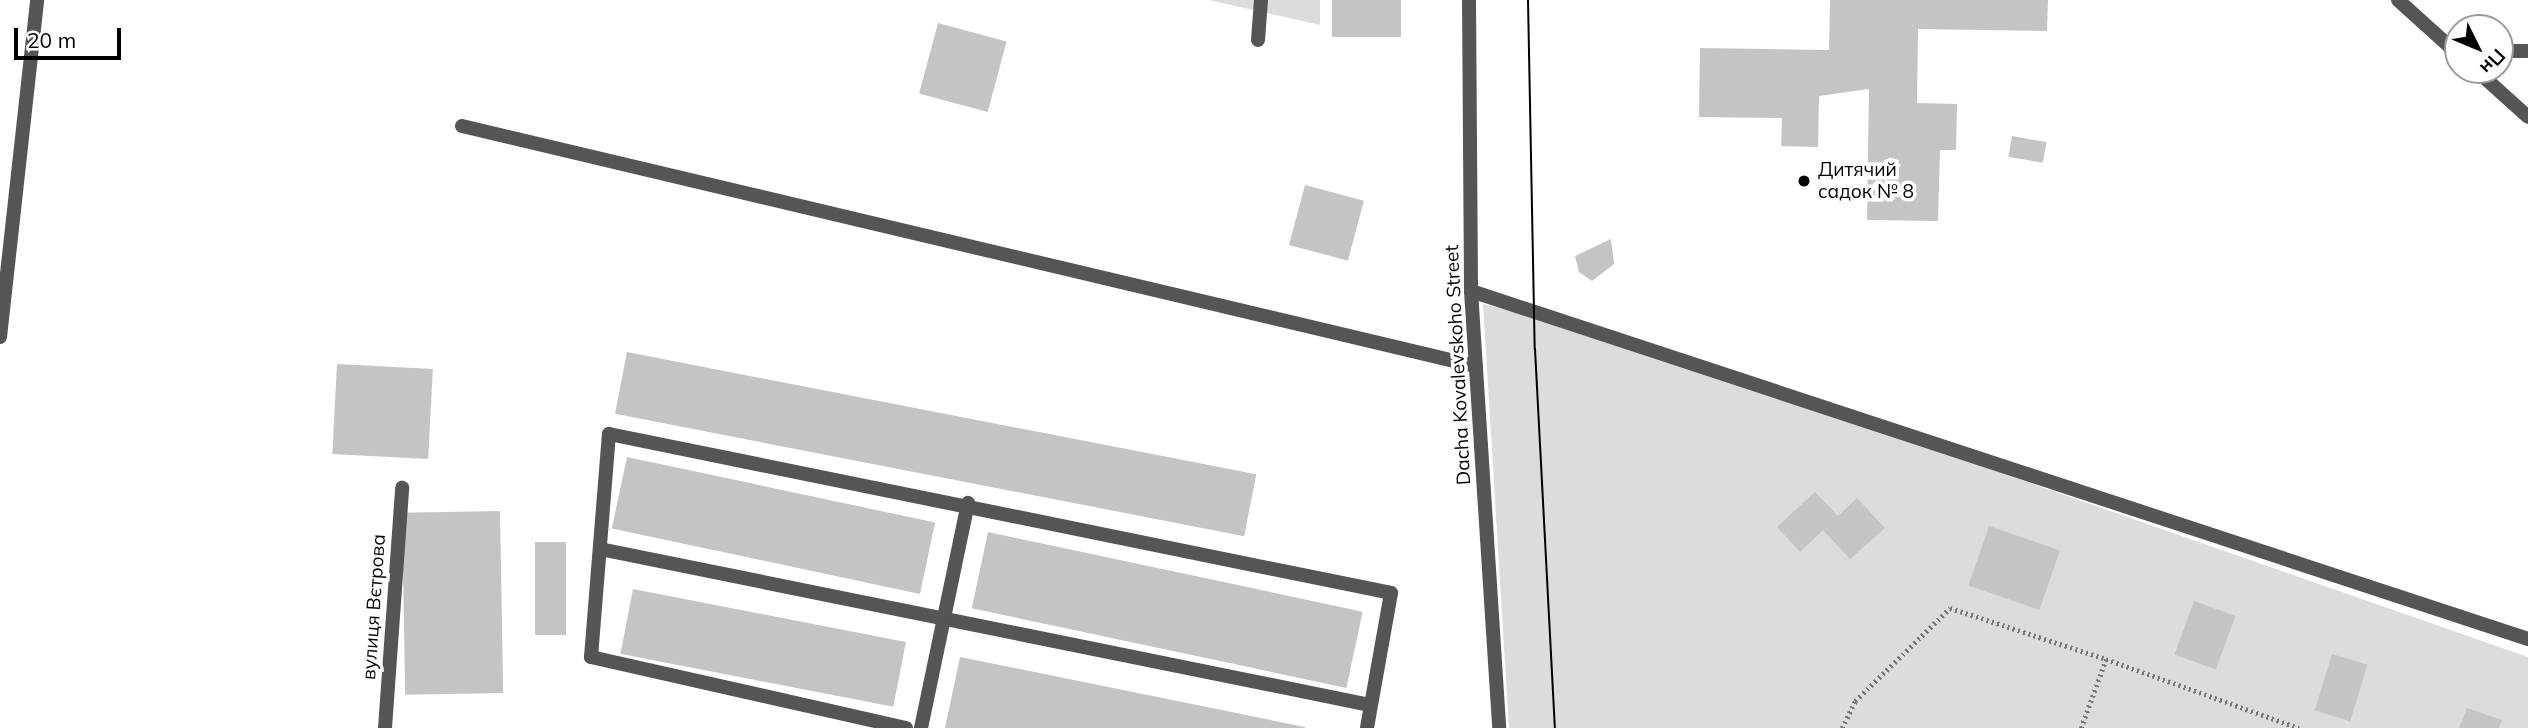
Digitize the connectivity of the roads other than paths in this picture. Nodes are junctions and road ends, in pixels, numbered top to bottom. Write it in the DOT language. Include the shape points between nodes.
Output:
graph roads {
  1 [pos="37,0"];
  2 [pos="1261,0"];
  3 [pos="1469,0"];
  4 [pos="2398,0"];
  5 [pos="1258,40"];
  6 [pos="2444,41"];
  7 [pos="2491,84"];
  8 [pos="2528,117"];
  9 [pos="462,127"];
  10 [pos="1472,291"];
  11 [pos="0,337"];
  12 [pos="1476,366"];
  13 [pos="402,488"];
  14 [pos="968,503"];
  15 [pos="600,549"];
  16 [pos="942,615"];
  17 [pos="2528,639"];
  18 [pos="1370,705"];
  19 [pos="385,728"];
  20 [pos="906,728"];
  21 [pos="921,728"];
  22 [pos="1367,728"];
  23 [pos="1499,728"];
  1 -- 11 [label="street"];
  2 -- 5 [label="street"];
  3 -- 10 [label="street, Dacha Kovalevskoho Street"];
  4 -- 6 [label="street"];
  7 -- 8 [label="street"];
  9 -- 12 [label="street"];
  10 -- 12 [label="street, Dacha Kovalevskoho Street"];
  10 -- 17 [label="street"];
  12 -- 23 [label="street, Dacha Kovalevskoho Street"];
  13 -- 19 [label="street, вулиця Вєтрова"];
  14 -- 15 [label="street" via="609,434"];
  14 -- 16 [label="street"];
  14 -- 18 [label="street" via="1391,593"];
  15 -- 16 [label="street"];
  15 -- 20 [label="street" via="591,657"];
  16 -- 18 [label="street"];
  16 -- 21 [label="street"];
  18 -- 22 [label="street"];
}
